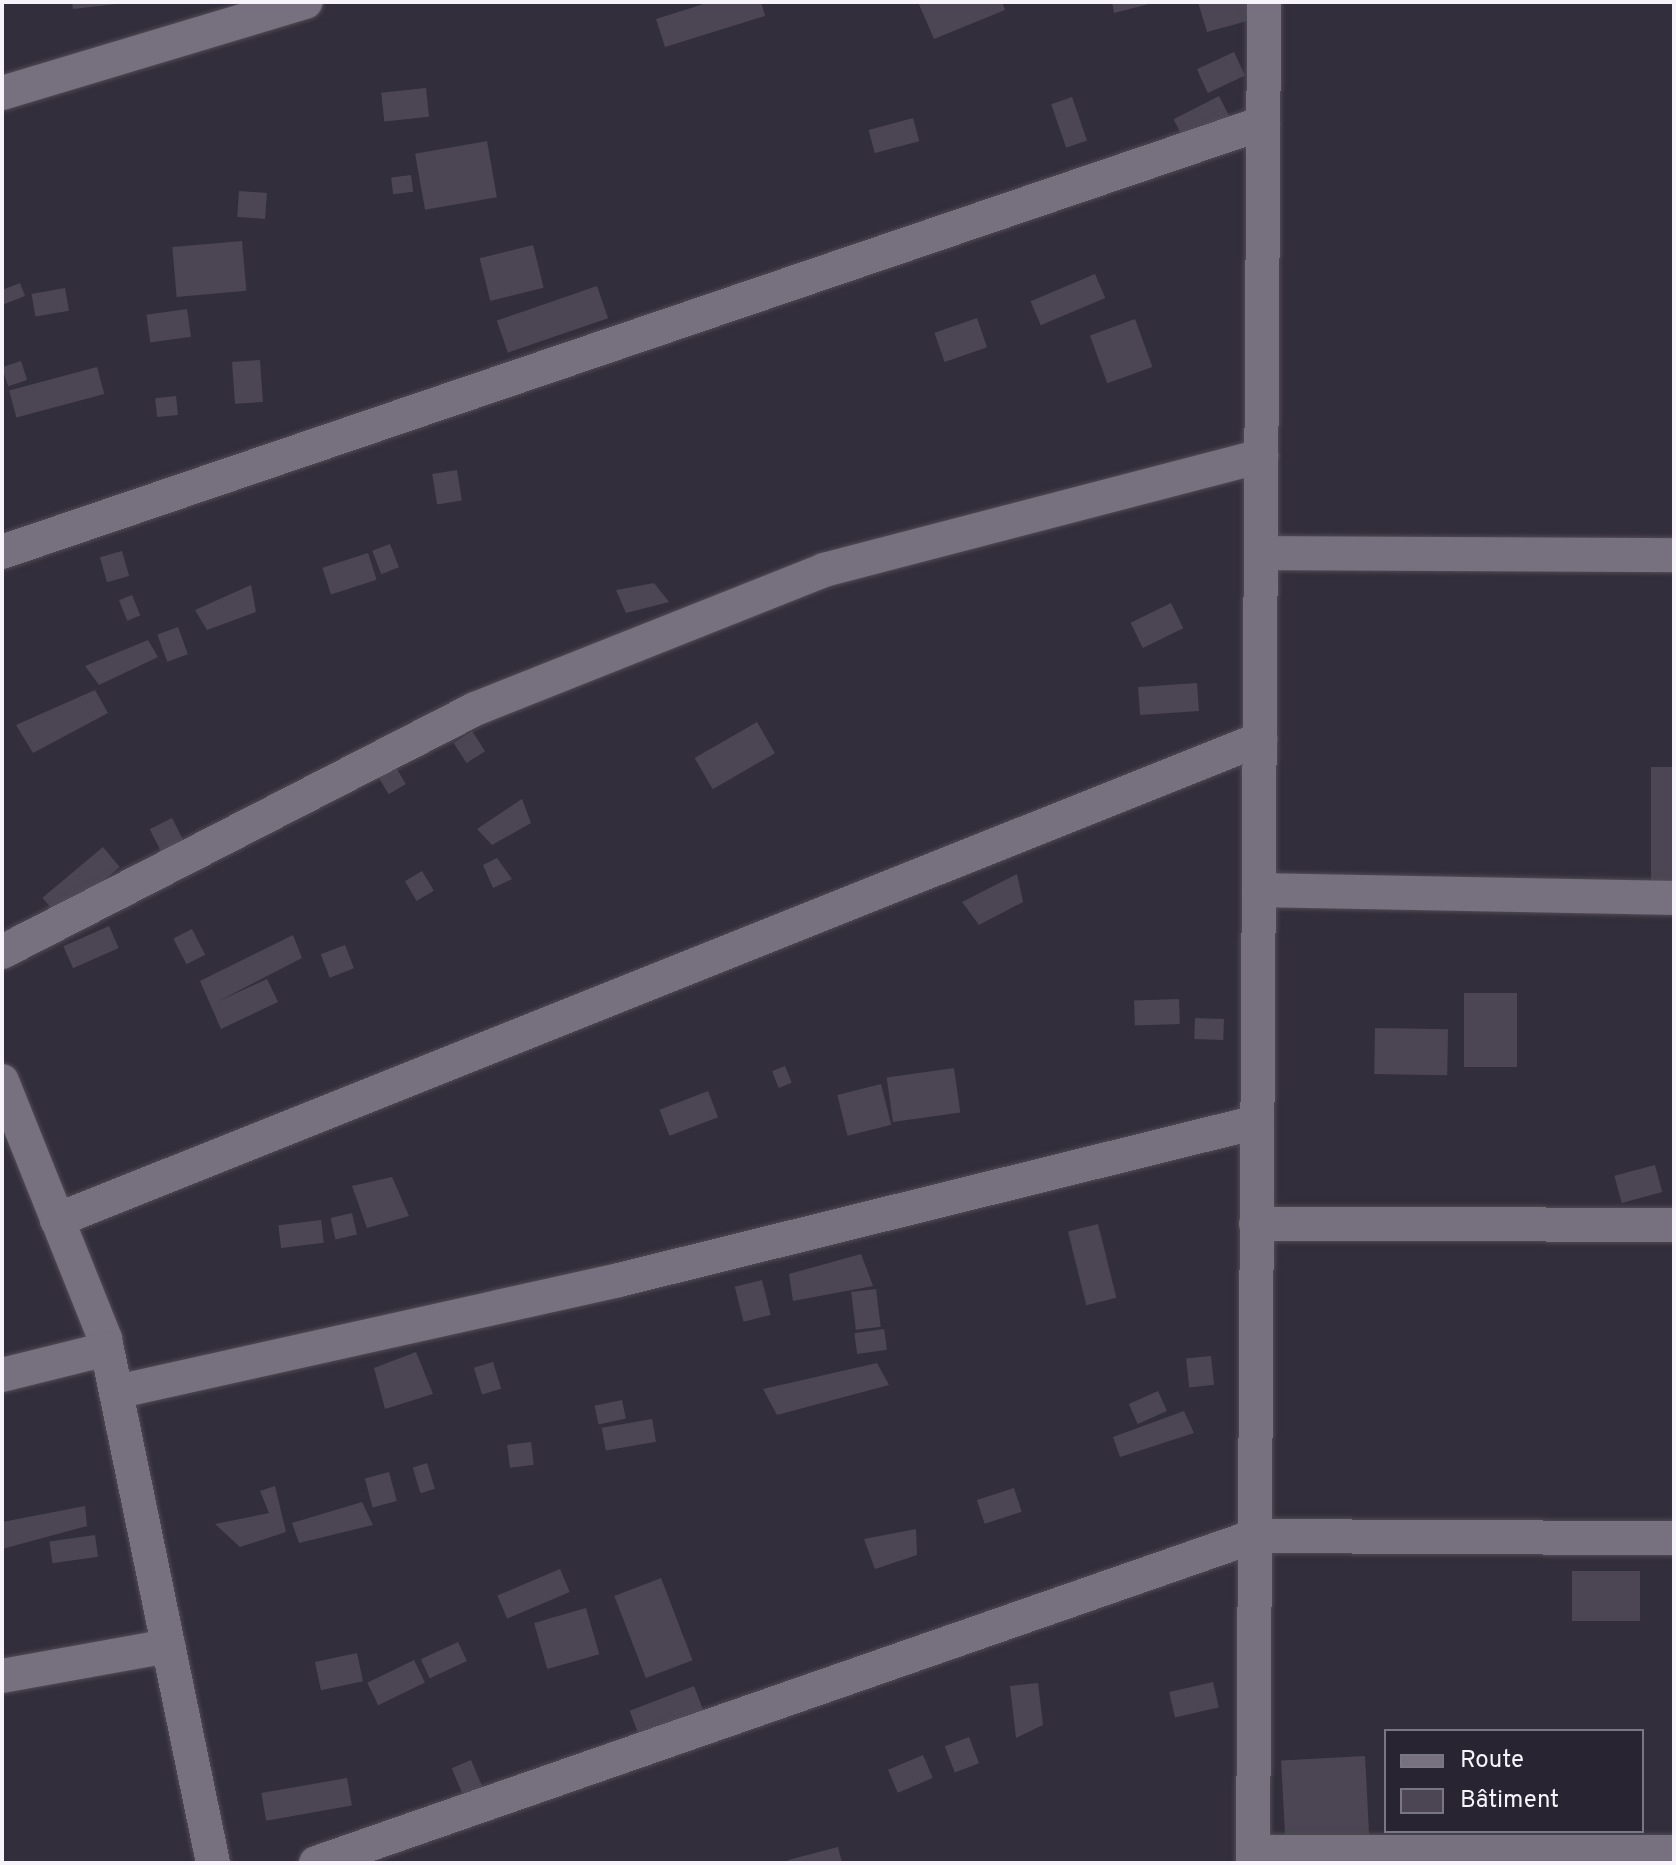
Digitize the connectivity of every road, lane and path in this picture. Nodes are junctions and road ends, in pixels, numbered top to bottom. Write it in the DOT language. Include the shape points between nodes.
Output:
graph roads {
  1 [pos="306,2"];
  2 [pos="1264,2"];
  3 [pos="2,93"];
  4 [pos="1263,123"];
  5 [pos="1261,456"];
  6 [pos="2,552"];
  7 [pos="1261,553"];
  8 [pos="1674,555"];
  9 [pos="1260,739"];
  10 [pos="1259,890"];
  11 [pos="1674,898"];
  12 [pos="2,952"];
  13 [pos="2,1081"];
  14 [pos="1257,1122"];
  15 [pos="57,1220"];
  16 [pos="1256,1224"];
  17 [pos="1674,1225"];
  18 [pos="107,1349"];
  19 [pos="2,1375"];
  20 [pos="116,1392"];
  21 [pos="1255,1536"];
  22 [pos="1674,1538"];
  23 [pos="168,1646"];
  24 [pos="2,1676"];
  25 [pos="1674,1852"];
  26 [pos="1253,1857"];
  27 [pos="213,1863"];
  28 [pos="316,1863"];
  1 -- 3 [label="street"];
  2 -- 4 [label="street"];
  4 -- 5 [label="street"];
  4 -- 6 [label="street"];
  5 -- 7 [label="street"];
  5 -- 12 [label="street" via="824,570 475,709"];
  7 -- 8 [label="street"];
  7 -- 9 [label="street"];
  9 -- 10 [label="street"];
  9 -- 15 [label="street"];
  10 -- 11 [label="street"];
  10 -- 14 [label="street"];
  13 -- 15 [label="street"];
  14 -- 16 [label="street"];
  14 -- 20 [label="street" via="634,1276"];
  15 -- 18 [label="street"];
  16 -- 17 [label="street"];
  16 -- 21 [label="street"];
  18 -- 19 [label="street"];
  18 -- 20 [label="street"];
  20 -- 23 [label="street"];
  21 -- 22 [label="street"];
  21 -- 26 [label="street"];
  21 -- 28 [label="street"];
  23 -- 24 [label="street"];
  23 -- 27 [label="street"];
  25 -- 26 [label="street"];
}
